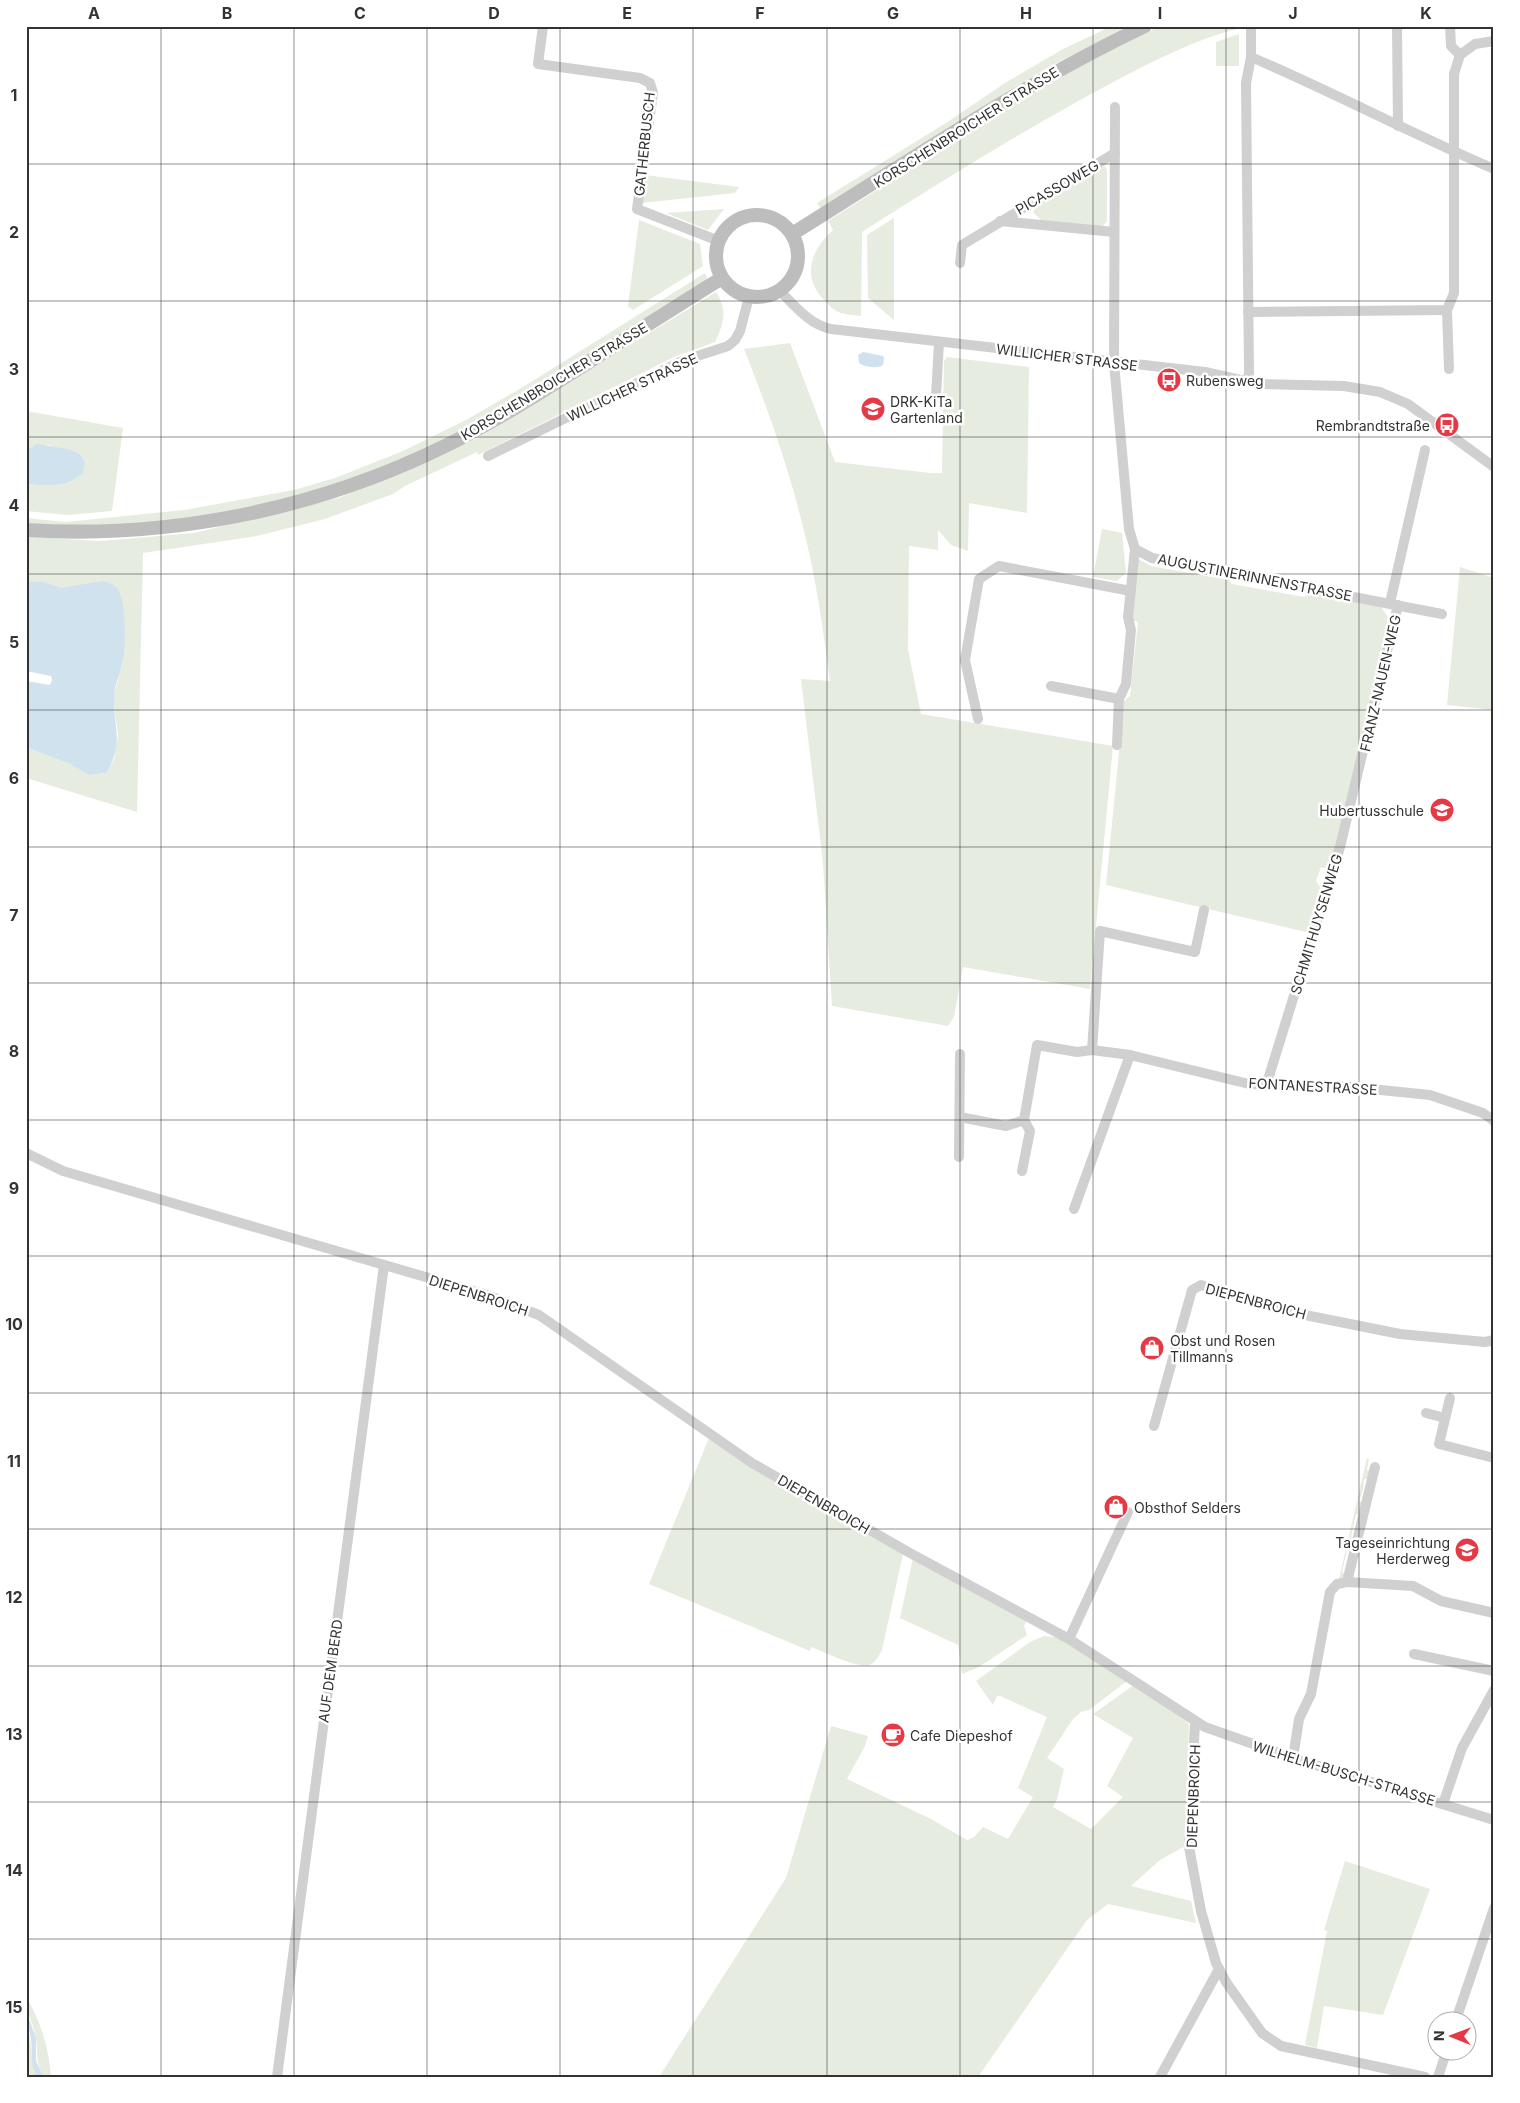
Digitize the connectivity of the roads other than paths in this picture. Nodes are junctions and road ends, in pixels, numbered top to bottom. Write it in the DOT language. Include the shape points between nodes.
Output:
graph roads {
  1 [pos="543,26"];
  2 [pos="1145,26"];
  3 [pos="1397,26"];
  4 [pos="1450,26"];
  5 [pos="1251,30"];
  6 [pos="1494,41"];
  7 [pos="1460,55"];
  8 [pos="1251,57"];
  9 [pos="1115,107"];
  10 [pos="1398,126"];
  11 [pos="1454,152"];
  12 [pos="1115,154"];
  13 [pos="1494,169"];
  14 [pos="1000,221"];
  15 [pos="1114,232"];
  16 [pos="792,234"];
  17 [pos="719,241"];
  18 [pos="960,263"];
  19 [pos="722,278"];
  20 [pos="780,291"];
  21 [pos="749,297"];
  22 [pos="1447,310"];
  23 [pos="1248,312"];
  24 [pos="939,342"];
  25 [pos="1114,363"];
  26 [pos="1449,369"];
  27 [pos="1247,382"];
  28 [pos="936,396"];
  29 [pos="1425,450"];
  30 [pos="488,456"];
  31 [pos="1494,467"];
  32 [pos="26,530"];
  33 [pos="1135,549"];
  34 [pos="1131,591"];
  35 [pos="1394,604"];
  36 [pos="1442,614"];
  37 [pos="1051,686"];
  38 [pos="1120,699"];
  39 [pos="978,719"];
  40 [pos="1117,745"];
  41 [pos="1362,761"];
  42 [pos="1204,910"];
  43 [pos="1092,1050"];
  44 [pos="960,1054"];
  45 [pos="1130,1055"];
  46 [pos="1266,1086"];
  47 [pos="960,1117"];
  48 [pos="1024,1120"];
  49 [pos="1494,1121"];
  50 [pos="26,1153"];
  51 [pos="959,1157"];
  52 [pos="1022,1171"];
  53 [pos="1074,1209"];
  54 [pos="384,1265"];
  55 [pos="1494,1340"];
  56 [pos="1450,1398"];
  57 [pos="1426,1413"];
  58 [pos="1445,1418"];
  59 [pos="1154,1426"];
  60 [pos="1494,1458"];
  61 [pos="1375,1467"];
  62 [pos="1128,1512"];
  63 [pos="1347,1582"];
  64 [pos="1494,1613"];
  65 [pos="1069,1638"];
  66 [pos="1414,1654"];
  67 [pos="1494,1671"];
  68 [pos="1494,1690"];
  69 [pos="1196,1722"];
  70 [pos="1293,1758"];
  71 [pos="1443,1804"];
  72 [pos="1494,1820"];
  73 [pos="1494,1908"];
  74 [pos="1219,1969"];
  75 [pos="1459,2010"];
  76 [pos="1443,2060"];
  77 [pos="277,2077"];
  78 [pos="1160,2077"];
  79 [pos="1425,2077"];
  80 [pos="1438,2077"];
  1 -- 17 [label="street, GATHERBUSCH" via="538,64 650,82 653,93 637,209"];
  2 -- 16 [label="main road, KORSCHENBROICHER STRASSE" via="1042,79"];
  3 -- 10 [label="street"];
  4 -- 7 [label="street" via="1450,46"];
  5 -- 8 [label="street"];
  6 -- 7 [label="street" via="1475,44"];
  7 -- 11 [label="street" via="1454,74"];
  8 -- 10 [label="street"];
  8 -- 23 [label="street" via="1246,84"];
  9 -- 12 [label="street, PICASSOWEG"];
  10 -- 11 [label="street"];
  11 -- 13 [label="street"];
  11 -- 22 [label="street" via="1454,293"];
  12 -- 14 [label="street, PICASSOWEG"];
  12 -- 15 [label="street, PICASSOWEG"];
  14 -- 15 [label="street, PICASSOWEG"];
  14 -- 18 [label="street, PICASSOWEG" via="962,245"];
  15 -- 25 [label="street, PICASSOWEG"];
  16 -- 17 [label="main road" via="781,222 758,215 735,222"];
  16 -- 20 [label="main road" via="798,249 798,265 791,280"];
  17 -- 19 [label="main road" via="717,264"];
  19 -- 21 [label="main road" via="737,292"];
  19 -- 32 [label="main road, KORSCHENBROICHER STRASSE" via="496,419 423,456 359,482 286,505 201,522 113,531"];
  20 -- 21 [label="main road" via="765,297"];
  20 -- 24 [label="street, WILLICHER STRASSE" via="821,327"];
  21 -- 30 [label="street, WILLICHER STRASSE" via="740,331 728,346 682,361"];
  22 -- 23 [label="street"];
  22 -- 26 [label="street"];
  23 -- 27 [label="street"];
  24 -- 25 [label="street, WILLICHER STRASSE"];
  24 -- 28 [label="street"];
  25 -- 27 [label="street, WILLICHER STRASSE" via="1205,372"];
  25 -- 33 [label="street" via="1128,529"];
  27 -- 31 [label="street, WILLICHER STRASSE" via="1344,386 1380,392 1408,404"];
  29 -- 35 [label="street, FRANZ-NAUEN-WEG"];
  33 -- 34 [label="street"];
  33 -- 35 [label="street, AUGUSTINERINNENSTRASSE" via="1152,558"];
  34 -- 38 [label="street" via="1126,684"];
  34 -- 39 [label="street" via="999,566 979,579 966,660"];
  35 -- 36 [label="street, AUGUSTINERINNENSTRASSE"];
  35 -- 41 [label="street, FRANZ-NAUEN-WEG"];
  37 -- 38 [label="street"];
  38 -- 40 [label="street"];
  41 -- 46 [label="street, SCHMITHUYSENWEG" via="1330,881"];
  42 -- 43 [label="street" via="1195,952 1100,931"];
  43 -- 45 [label="street, FONTANESTRASSE"];
  43 -- 48 [label="street, FONTANESTRASSE" via="1077,1052 1037,1045"];
  44 -- 47 [label="street"];
  45 -- 46 [label="street, FONTANESTRASSE"];
  45 -- 53 [label="street"];
  46 -- 49 [label="street, FONTANESTRASSE" via="1351,1087 1430,1095 1483,1113"];
  47 -- 48 [label="street" via="1006,1126"];
  47 -- 51 [label="street"];
  48 -- 52 [label="street, FONTANESTRASSE" via="1030,1131"];
  50 -- 54 [label="street, DIEPENBROICH" via="63,1171"];
  54 -- 65 [label="street, DIEPENBROICH" via="487,1295 539,1315 752,1463"];
  54 -- 77 [label="street, AUF DEM BERD"];
  55 -- 59 [label="street, DIEPENBROICH" via="1486,1342 1401,1334 1300,1314 1201,1285 1192,1290"];
  56 -- 58 [label="street"];
  57 -- 58 [label="street"];
  58 -- 60 [label="street" via="1439,1444"];
  61 -- 63 [label="street"];
  62 -- 65 [label="street"];
  63 -- 64 [label="street" via="1413,1586 1440,1601"];
  63 -- 70 [label="street" via="1337,1584 1330,1592 1311,1694 1300,1719"];
  65 -- 69 [label="street"];
  66 -- 67 [label="street"];
  68 -- 71 [label="street" via="1462,1748"];
  69 -- 70 [label="street, WILHELM-BUSCH-STRASSE"];
  69 -- 74 [label="street, DIEPENBROICH" via="1189,1847 1201,1911"];
  70 -- 71 [label="street, WILHELM-BUSCH-STRASSE"];
  71 -- 72 [label="street, WILHELM-BUSCH-STRASSE"];
  73 -- 75 [label="street"];
  74 -- 78 [label="street"];
  74 -- 79 [label="street, DIEPENBROICH" via="1262,2033 1281,2046"];
  76 -- 80 [label="street"];
}
